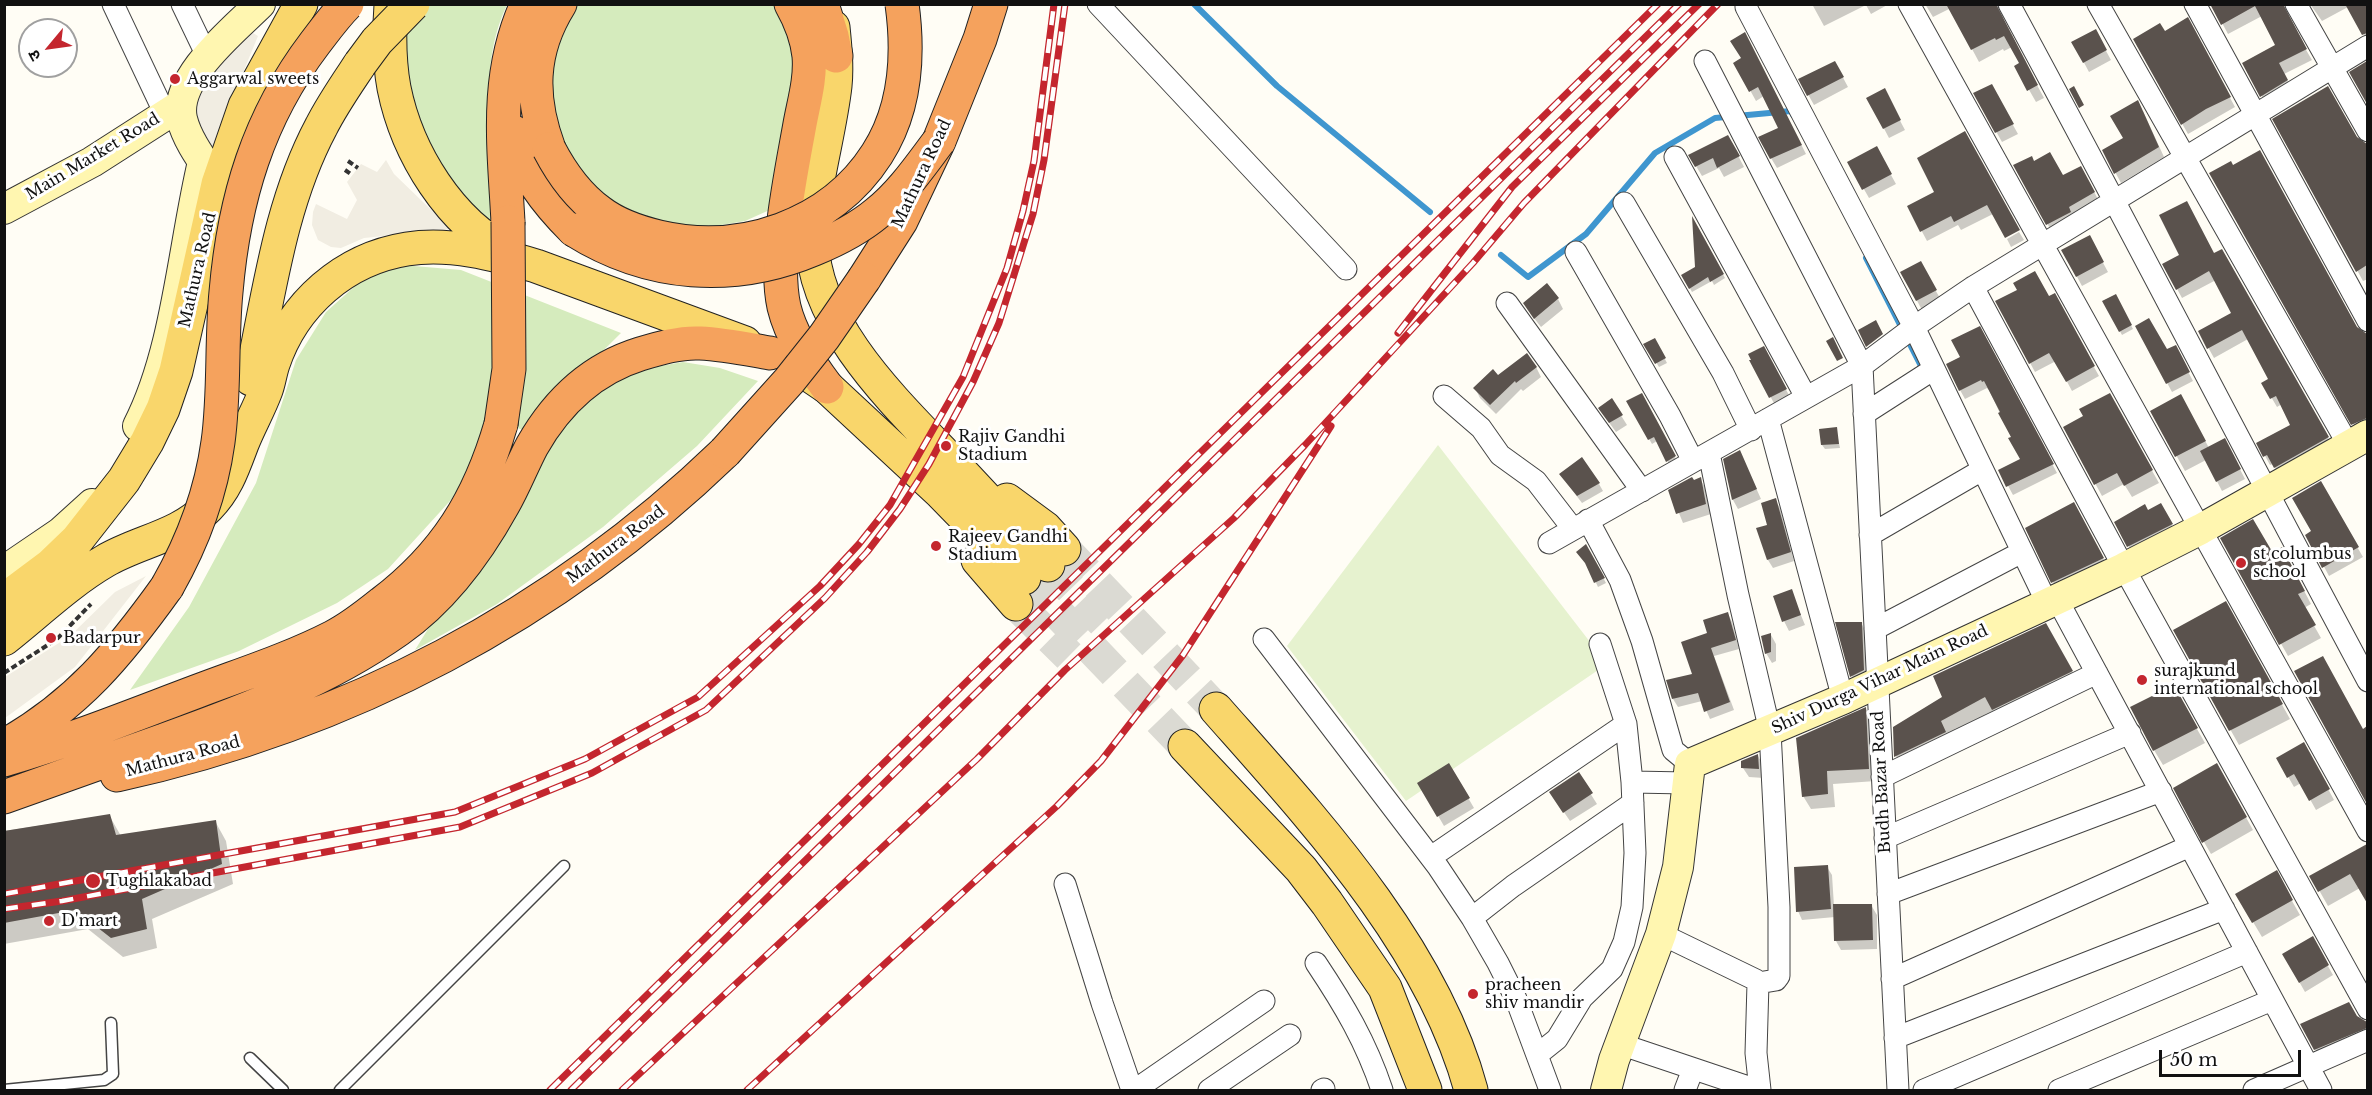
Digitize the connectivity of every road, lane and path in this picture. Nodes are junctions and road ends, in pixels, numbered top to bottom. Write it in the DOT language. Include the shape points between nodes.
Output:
graph roads {
  1 [pos="113,4"];
  2 [pos="182,4"];
  3 [pos="260,4"];
  4 [pos="301,4"];
  5 [pos="347,4"];
  6 [pos="391,4"];
  7 [pos="413,4"];
  8 [pos="527,4"];
  9 [pos="560,4"];
  10 [pos="791,4"];
  11 [pos="822,4"];
  12 [pos="832,4"];
  13 [pos="902,4"];
  14 [pos="991,4"];
  15 [pos="1098,4"];
  16 [pos="1909,4"];
  17 [pos="2009,4"];
  18 [pos="2098,4"];
  19 [pos="2195,4"];
  20 [pos="2296,4"];
  21 [pos="1746,7"];
  22 [pos="2367,46"];
  23 [pos="207,56"];
  24 [pos="836,56"];
  25 [pos="1705,61"];
  26 [pos="2332,67"];
  27 [pos="506,74"];
  28 [pos="173,110"];
  29 [pos="2256,114"];
  30 [pos="2367,131"];
  31 [pos="939,141"];
  32 [pos="1675,157"];
  33 [pos="2183,158"];
  34 [pos="348,161"];
  35 [pos="358,168"];
  36 [pos="345,170"];
  37 [pos="211,173"];
  38 [pos="352,175"];
  39 [pos="2115,199"];
  40 [pos="1624,203"];
  41 [pos="4,209"];
  42 [pos="2043,244"];
  43 [pos="1576,252"];
  44 [pos="536,266"];
  45 [pos="1346,269"];
  46 [pos="1973,287"];
  47 [pos="1507,303"];
  48 [pos="2367,321"];
  49 [pos="1908,331"];
  50 [pos="770,353"];
  51 [pos="1862,366"];
  52 [pos="1928,372"];
  53 [pos="827,387"];
  54 [pos="1444,396"];
  55 [pos="1806,397"];
  56 [pos="903,409"];
  57 [pos="1864,414"];
  58 [pos="1760,425"];
  59 [pos="2358,441"];
  60 [pos="887,444"];
  61 [pos="242,446"];
  62 [pos="1701,457"];
  63 [pos="939,471"];
  64 [pos="1977,473"];
  65 [pos="1641,490"];
  66 [pos="2266,493"];
  67 [pos="1581,525"];
  68 [pos="2200,529"];
  69 [pos="1870,535"];
  70 [pos="1549,543"];
  71 [pos="2018,554"];
  72 [pos="2124,567"];
  73 [pos="4,571"];
  74 [pos="4,600"];
  75 [pos="2052,601"];
  76 [pos="1875,629"];
  77 [pos="4,639"];
  78 [pos="1264,639"];
  79 [pos="1600,644"];
  80 [pos="2097,673"];
  81 [pos="2367,681"];
  82 [pos="1877,682"];
  83 [pos="1843,699"];
  84 [pos="1626,724"];
  85 [pos="1770,731"];
  86 [pos="2130,733"];
  87 [pos="4,746"];
  88 [pos="4,760"];
  89 [pos="1689,773"];
  90 [pos="1882,777"];
  91 [pos="2161,791"];
  92 [pos="1632,793"];
  93 [pos="4,798"];
  94 [pos="2367,831"];
  95 [pos="1885,838"];
  96 [pos="2190,846"];
  97 [pos="1431,857"];
  98 [pos="564,867"];
  99 [pos="1065,884"];
  100 [pos="1888,894"];
  101 [pos="2224,909"];
  102 [pos="1472,918"];
  103 [pos="1661,934"];
  104 [pos="2247,952"];
  105 [pos="1316,963"];
  106 [pos="1892,979"];
  107 [pos="1758,983"];
  108 [pos="2272,1000"];
  109 [pos="1264,1001"];
  110 [pos="2367,1009"];
  111 [pos="111,1023"];
  112 [pos="1290,1035"];
  113 [pos="1895,1038"];
  114 [pos="2367,1040"];
  115 [pos="1620,1044"];
  116 [pos="1538,1055"];
  117 [pos="250,1058"];
  118 [pos="2309,1066"];
  119 [pos="1693,1069"];
  120 [pos="2286,1084"];
  121 [pos="1216,1088"];
  122 [pos="4,1090"];
  123 [pos="283,1090"];
  124 [pos="340,1090"];
  125 [pos="1134,1090"];
  126 [pos="1382,1090"];
  127 [pos="1425,1090"];
  128 [pos="1471,1090"];
  129 [pos="1550,1090"];
  130 [pos="1606,1090"];
  131 [pos="1685,1090"];
  132 [pos="1759,1090"];
  133 [pos="1898,1090"];
  134 [pos="1924,1090"];
  135 [pos="2059,1090"];
  136 [pos="2254,1090"];
  137 [pos="2321,1090"];
  1 -- 28 [label="street"];
  2 -- 23 [label="street"];
  3 -- 23 [label="street"];
  4 -- 37 [label="main road, Mathura Road"];
  5 -- 87 [label="highway, Mathura Road, bridge" via="286,85 256,144 237,214 225,293 218,443 190,544 167,587 106,667 75,698"];
  6 -- 44 [label="main road" via="390,61 394,89 424,165 468,223 502,249"];
  7 -- 61 [label="main road, bridge" via="360,64 320,127 297,183 248,391"];
  8 -- 27 [label="highway" via="512,42"];
  9 -- 13 [label="highway, bridge" via="545,36 535,78 539,122 562,174 601,213 622,225 671,240 721,243 749,240 793,226 834,201 863,173 889,130 904,80"];
  10 -- 53 [label="highway" via="805,34 809,79 792,168 781,282 789,322"];
  11 -- 24 [label="highway"];
  12 -- 24 [label="main road"];
  14 -- 31 [label="highway, Mathura Road"];
  15 -- 45 [label="street"];
  16 -- 42 [label="street"];
  17 -- 39 [label="street"];
  18 -- 33 [label="street"];
  19 -- 29 [label="street"];
  20 -- 26 [label="street"];
  21 -- 49 [label="street"];
  22 -- 26 [label="street"];
  23 -- 28 [label="street"];
  24 -- 56 [label="main road" via="835,86 814,209 815,269 830,311 870,371"];
  25 -- 51 [label="street"];
  26 -- 29 [label="street"];
  26 -- 30 [label="street"];
  27 -- 31 [label="highway, bridge" via="515,138 524,165 559,214 574,230 598,244 643,262 676,268 738,270 763,266 831,242 877,214 898,194"];
  27 -- 88 [label="highway, bridge" via="502,114 510,329 506,396 490,459 447,541 402,588 336,635 306,650"];
  28 -- 37 [label="street" via="181,116"];
  28 -- 41 [label="street, Main Market Road" via="92,162"];
  29 -- 33 [label="street"];
  29 -- 48 [label="street"];
  31 -- 93 [label="highway, Mathura Road, bridge" via="901,221 824,337 789,381 689,487 604,556 468,645 321,713 169,764"];
  32 -- 55 [label="street"];
  33 -- 39 [label="street"];
  33 -- 59 [label="street"];
  34 -- 35 [label="path"];
  36 -- 38 [label="path"];
  37 -- 73 [label="street" via="192,207 171,324 144,414 118,465 93,503 60,533"];
  37 -- 74 [label="main road, Mathura Road" via="176,371 163,409 103,511 51,565"];
  39 -- 42 [label="street"];
  39 -- 66 [label="street"];
  40 -- 58 [label="street" via="1723,373"];
  42 -- 46 [label="street"];
  42 -- 68 [label="street"];
  43 -- 62 [label="street" via="1670,416"];
  44 -- 50 [label="main road"];
  44 -- 61 [label="main road" via="476,251 426,248 384,254 342,273 324,286 294,321 282,342"];
  46 -- 49 [label="street"];
  46 -- 72 [label="street"];
  47 -- 65 [label="street"];
  49 -- 51 [label="street"];
  49 -- 52 [label="street"];
  50 -- 53 [label="main road"];
  50 -- 93 [label="highway" via="698,343 657,349 615,363 560,404 532,446 504,504 480,542 435,598 400,628 366,652 238,714"];
  51 -- 55 [label="street"];
  51 -- 57 [label="street, Budh Bazar Road"];
  52 -- 57 [label="street"];
  52 -- 64 [label="street"];
  53 -- 60 [label="main road"];
  54 -- 67 [label="street" via="1481,428 1500,455 1536,481"];
  55 -- 58 [label="street"];
  56 -- 60 [label="main road"];
  56 -- 63 [label="main road"];
  57 -- 69 [label="street, Budh Bazar Road"];
  58 -- 62 [label="street"];
  58 -- 83 [label="street"];
  59 -- 66 [label="street, Shiv Durga Vihar Main Road"];
  60 -- 63 [label="main road"];
  61 -- 77 [label="main road" via="220,494 195,520 104,561"];
  62 -- 65 [label="street"];
  62 -- 85 [label="street"];
  63 -- 63 [label="main road" via="931,506 1038,574"];
  64 -- 69 [label="street"];
  64 -- 71 [label="street"];
  65 -- 67 [label="street"];
  66 -- 68 [label="street, Shiv Durga Vihar Main Road"];
  66 -- 81 [label="street"];
  67 -- 70 [label="street"];
  67 -- 89 [label="street" via="1620,580 1642,640 1673,750"];
  68 -- 72 [label="street, Shiv Durga Vihar Main Road"];
  68 -- 94 [label="street"];
  69 -- 76 [label="street, Budh Bazar Road"];
  71 -- 75 [label="street"];
  71 -- 76 [label="street"];
  72 -- 75 [label="street, Shiv Durga Vihar Main Road"];
  72 -- 110 [label="street"];
  75 -- 80 [label="street"];
  75 -- 82 [label="street, Shiv Durga Vihar Main Road"];
  76 -- 82 [label="street, Budh Bazar Road"];
  78 -- 97 [label="street"];
  79 -- 84 [label="street"];
  80 -- 86 [label="street"];
  80 -- 90 [label="street"];
  82 -- 83 [label="street, Shiv Durga Vihar Main Road"];
  82 -- 90 [label="street, Budh Bazar Road"];
  83 -- 85 [label="street, Shiv Durga Vihar Main Road"];
  84 -- 92 [label="street"];
  84 -- 97 [label="street"];
  85 -- 89 [label="street, Shiv Durga Vihar Main Road"];
  85 -- 107 [label="street" via="1780,918 1779,976"];
  86 -- 91 [label="street"];
  86 -- 95 [label="street"];
  89 -- 92 [label="street"];
  89 -- 103 [label="street" via="1678,867"];
  90 -- 95 [label="street, Budh Bazar Road"];
  91 -- 96 [label="street"];
  91 -- 100 [label="street"];
  92 -- 102 [label="street"];
  92 -- 116 [label="street" via="1635,853 1632,907 1624,942 1608,975 1582,998 1562,1033"];
  95 -- 100 [label="street, Budh Bazar Road"];
  96 -- 101 [label="street"];
  96 -- 106 [label="street"];
  97 -- 102 [label="street"];
  98 -- 124 [label="lane"];
  99 -- 125 [label="street"];
  100 -- 106 [label="street, Budh Bazar Road"];
  101 -- 104 [label="street"];
  101 -- 113 [label="street"];
  102 -- 116 [label="street" via="1503,972"];
  103 -- 107 [label="street"];
  103 -- 115 [label="street"];
  104 -- 108 [label="street"];
  104 -- 134 [label="street"];
  105 -- 126 [label="street" via="1351,1017"];
  106 -- 113 [label="street, Budh Bazar Road"];
  107 -- 132 [label="street"];
  108 -- 118 [label="street"];
  108 -- 135 [label="street"];
  109 -- 125 [label="street"];
  111 -- 122 [label="lane" via="113,1074 109,1078"];
  112 -- 121 [label="street"];
  113 -- 133 [label="street, Budh Bazar Road"];
  114 -- 118 [label="street"];
  115 -- 119 [label="street"];
  115 -- 130 [label="street"];
  116 -- 129 [label="street"];
  117 -- 123 [label="lane"];
  118 -- 120 [label="street"];
  118 -- 137 [label="street"];
  119 -- 131 [label="street"];
  119 -- 132 [label="street"];
  120 -- 136 [label="street"];
  127 -- 128 [label="main road" via="1385,988 1301,869 1193,734 1375,902 1429,985"];
}
